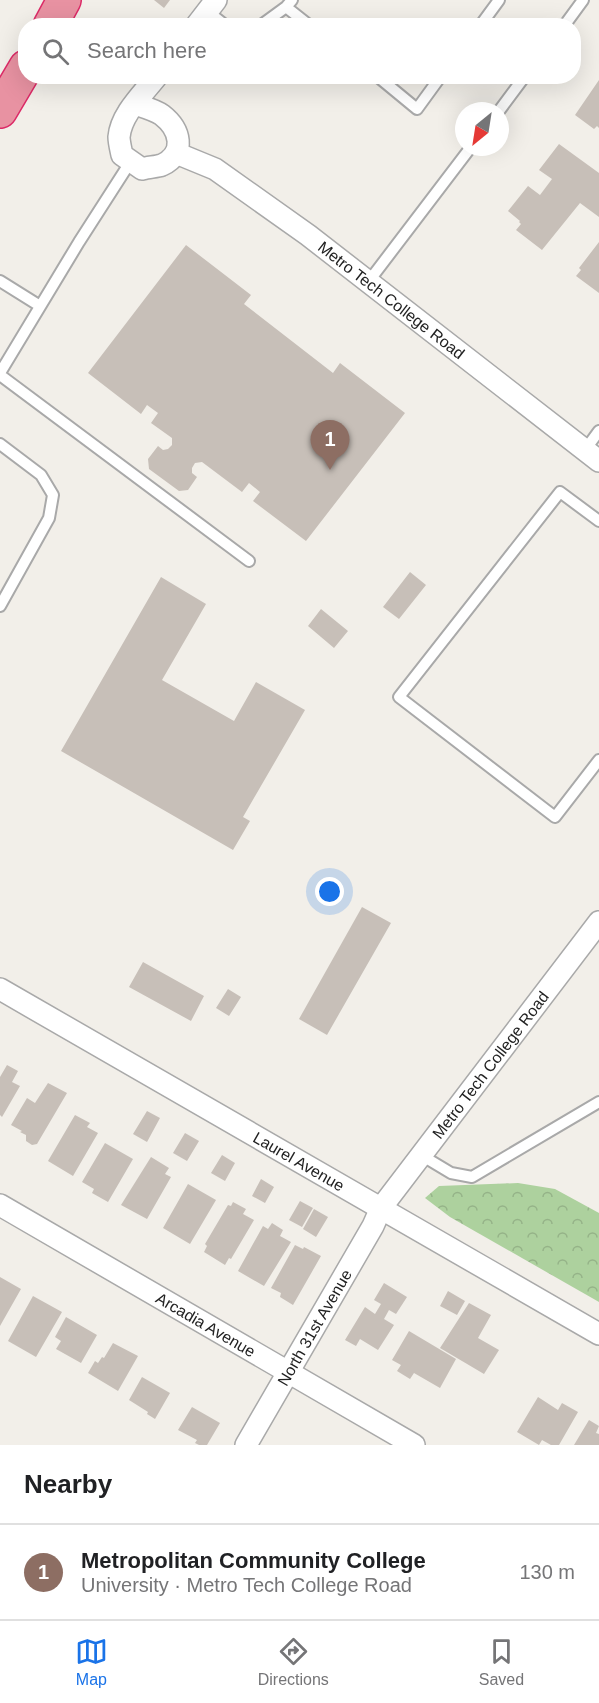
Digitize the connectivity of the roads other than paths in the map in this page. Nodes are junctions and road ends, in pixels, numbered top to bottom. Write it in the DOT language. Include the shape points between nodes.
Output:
graph roads {
  1 [pos="64,0"];
  2 [pos="499,0"];
  3 [pos="583,0"];
  4 [pos="289,4"];
  5 [pos="54,18"];
  6 [pos="271,18"];
  7 [pos="302,18"];
  8 [pos="486,18"];
  9 [pos="570,18"];
  10 [pos="18,81"];
  11 [pos="151,84"];
  12 [pos="387,84"];
  13 [pos="435,84"];
  14 [pos="519,84"];
  15 [pos="506,102"];
  16 [pos="135,104"];
  17 [pos="0,111"];
  18 [pos="176,153"];
  19 [pos="464,156"];
  20 [pos="131,161"];
  21 [pos="0,281"];
  22 [pos="369,281"];
  23 [pos="40,306"];
  24 [pos="0,374"];
  25 [pos="599,431"];
  26 [pos="0,444"];
  27 [pos="592,455"];
  28 [pos="599,521"];
  29 [pos="249,561"];
  30 [pos="0,606"];
  31 [pos="599,760"];
  32 [pos="599,922"];
  33 [pos="0,989"];
  34 [pos="599,1102"];
  35 [pos="421,1155"];
  36 [pos="0,1205"];
  37 [pos="381,1208"];
  38 [pos="599,1334"];
  39 [pos="288,1372"];
  40 [pos="246,1445"];
  41 [pos="414,1445"];
  1 -- 5 [label="highway"];
  2 -- 8 [label="lane"];
  3 -- 9 [label="lane"];
  4 -- 6 [label="lane"];
  4 -- 7 [label="lane"];
  10 -- 17 [label="highway"];
  11 -- 16 [label="street"];
  12 -- 13 [label="lane" via="417,109"];
  14 -- 15 [label="lane"];
  16 -- 18 [label="street" via="160,113 174,126 179,138"];
  16 -- 20 [label="street" via="124,120 119,138 122,155"];
  18 -- 20 [label="street" via="162,165 142,169"];
  18 -- 22 [label="street, Metro Tech College Road" via="215,169"];
  19 -- 22 [label="lane"];
  20 -- 23 [label="lane"];
  21 -- 23 [label="lane"];
  22 -- 27 [label="street, Metro Tech College Road"];
  23 -- 24 [label="lane"];
  24 -- 29 [label="lane"];
  25 -- 27 [label="lane"];
  26 -- 30 [label="lane" via="41,475 53,495 49,518"];
  28 -- 31 [label="lane" via="560,492 399,698 555,817"];
  32 -- 35 [label="street, Metro Tech College Road"];
  33 -- 37 [label="street, Laurel Avenue"];
  34 -- 35 [label="lane" via="472,1178 451,1173"];
  35 -- 37 [label="street, Metro Tech College Road"];
  36 -- 39 [label="street, Arcadia Avenue"];
  37 -- 38 [label="street, Laurel Avenue"];
  37 -- 39 [label="street, North 31st Avenue"];
  39 -- 40 [label="street, North 31st Avenue"];
  39 -- 41 [label="street, Arcadia Avenue"];
}
